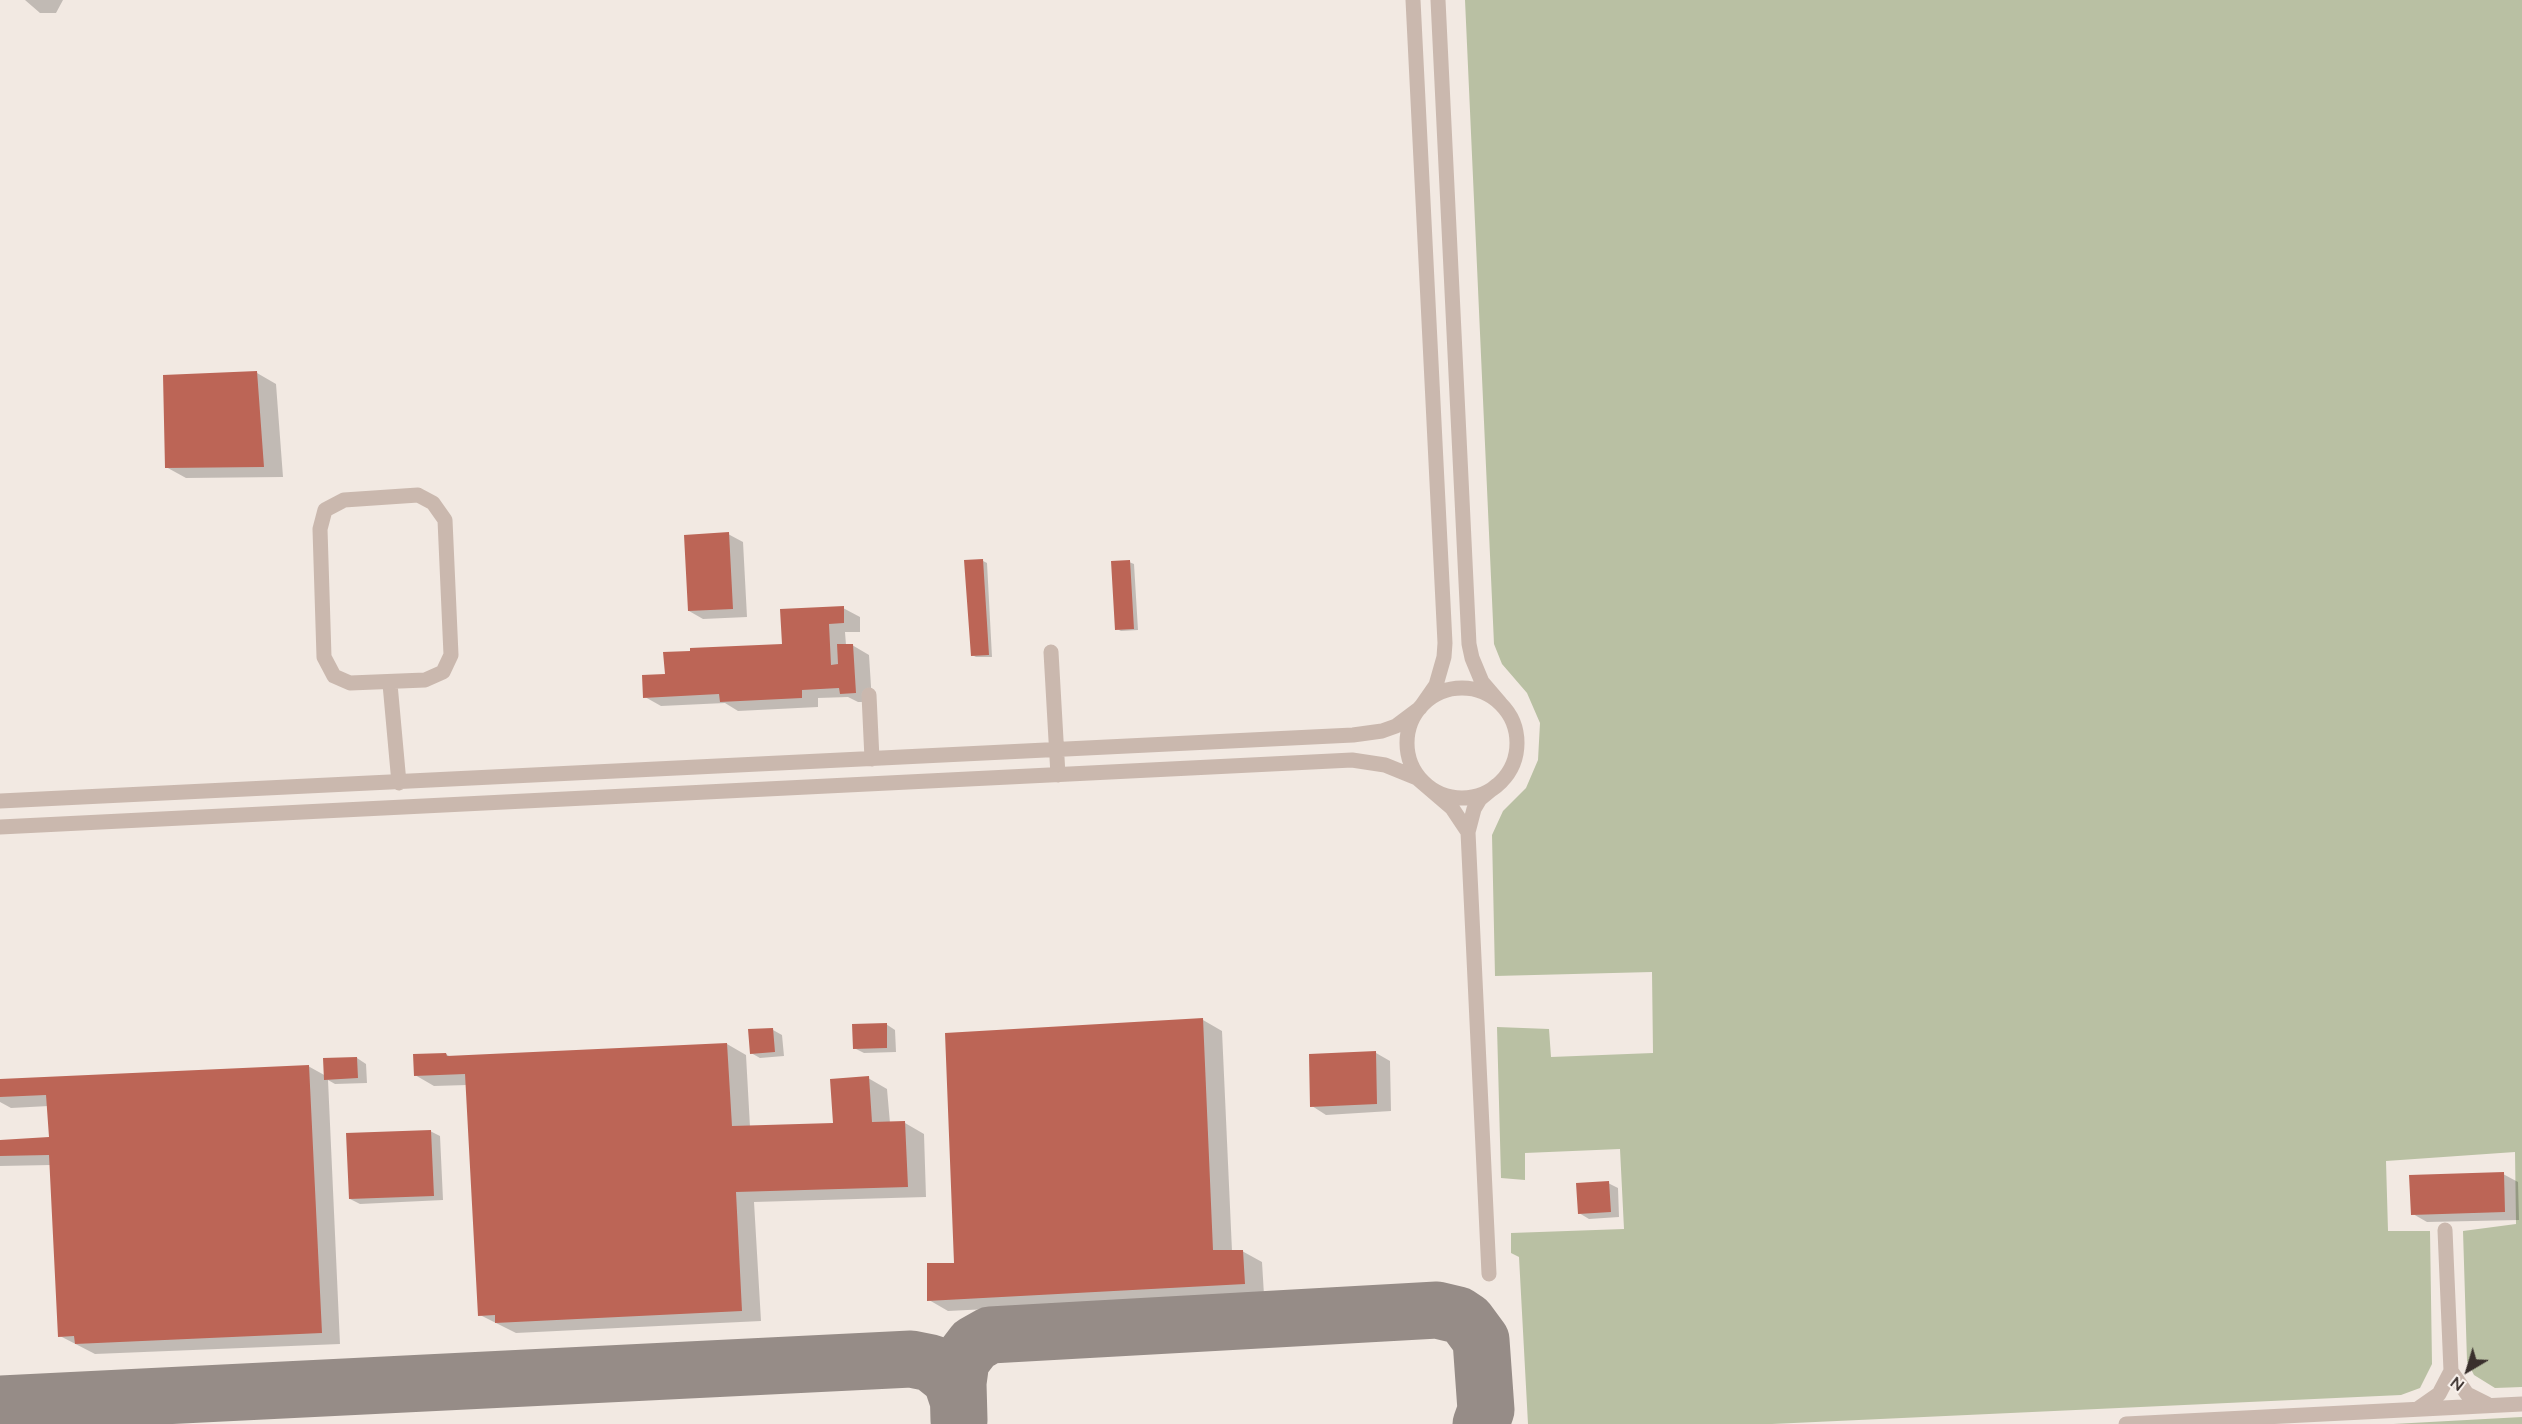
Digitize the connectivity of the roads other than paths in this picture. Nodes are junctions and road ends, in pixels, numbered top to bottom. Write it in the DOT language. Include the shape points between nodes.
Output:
graph roads {
  1 [pos="1413,0"];
  2 [pos="1438,0"];
  3 [pos="1051,652"];
  4 [pos="390,684"];
  5 [pos="869,695"];
  6 [pos="1500,703"];
  7 [pos="1419,708"];
  8 [pos="1057,750"];
  9 [pos="872,759"];
  10 [pos="1058,775"];
  11 [pos="399,783"];
  12 [pos="1497,785"];
  13 [pos="1431,787"];
  14 [pos="0,801"];
  15 [pos="0,827"];
  16 [pos="1468,832"];
  17 [pos="2445,1230"];
  18 [pos="1489,1274"];
  19 [pos="2451,1371"];
  20 [pos="2522,1404"];
  21 [pos="2494,1406"];
  22 [pos="2414,1409"];
  23 [pos="2126,1424"];
  1 -- 7 [label="street" via="1445,643 1436,685"];
  2 -- 6 [label="street" via="1469,644 1482,682"];
  3 -- 8 [label="street"];
  4 -- 4 [label="street" via="351,683 334,676 324,657 320,529 325,510 344,500 418,495 433,503 445,520 451,655 443,672 425,681"];
  4 -- 11 [label="street"];
  5 -- 9 [label="street"];
  6 -- 7 [label="street" via="1487,694 1458,688 1430,698"];
  6 -- 12 [label="street" via="1514,725 1516,751 1507,775"];
  7 -- 8 [label="street" via="1396,726 1367,734"];
  7 -- 13 [label="street" via="1408,735 1408,750 1419,777"];
  8 -- 9 [label="street"];
  8 -- 10 [label="street"];
  9 -- 11 [label="street"];
  10 -- 13 [label="street" via="1352,760 1385,765"];
  10 -- 15 [label="street"];
  11 -- 14 [label="street"];
  12 -- 13 [label="street" via="1471,797 1450,796"];
  12 -- 16 [label="street" via="1480,799"];
  13 -- 16 [label="street"];
  16 -- 18 [label="street"];
  17 -- 19 [label="street"];
  19 -- 21 [label="street" via="2467,1394"];
  19 -- 22 [label="street" via="2439,1394"];
  20 -- 21 [label="street"];
  21 -- 22 [label="street"];
  22 -- 23 [label="street"];
}
